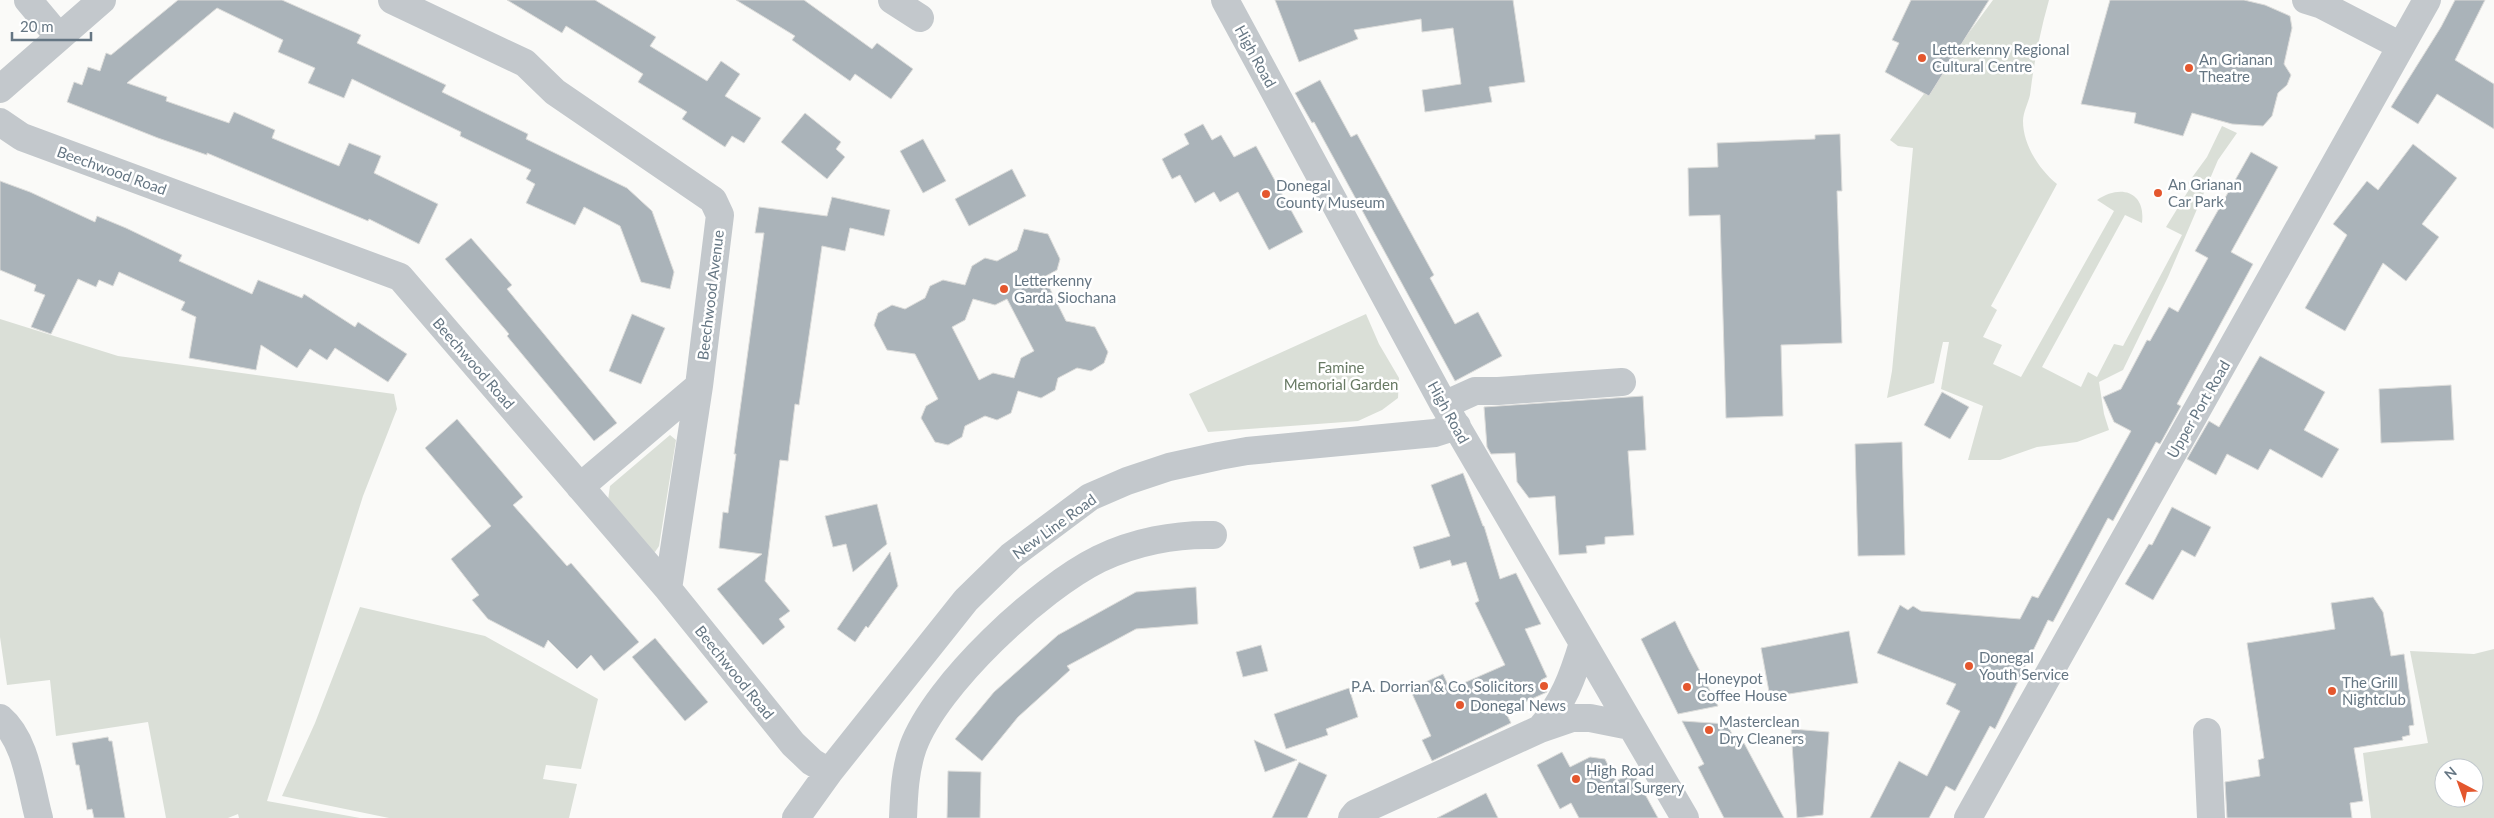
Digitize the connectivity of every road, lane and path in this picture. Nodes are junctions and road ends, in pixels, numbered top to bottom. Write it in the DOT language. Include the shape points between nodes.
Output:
graph roads {
  1 [pos="28,0"];
  2 [pos="102,0"];
  3 [pos="392,0"];
  4 [pos="1225,0"];
  5 [pos="2306,0"];
  6 [pos="2427,0"];
  7 [pos="60,37"];
  8 [pos="2401,46"];
  9 [pos="0,89"];
  10 [pos="0,122"];
  11 [pos="1622,382"];
  12 [pos="699,386"];
  13 [pos="1450,416"];
  14 [pos="580,487"];
  15 [pos="1213,536"];
  16 [pos="668,589"];
  17 [pos="1583,643"];
  18 [pos="0,718"];
  19 [pos="1630,726"];
  20 [pos="1540,728"];
  21 [pos="2207,732"];
  22 [pos="829,772"];
  23 [pos="39,818"];
  24 [pos="796,818"];
  25 [pos="903,818"];
  26 [pos="1352,818"];
  27 [pos="1685,818"];
  28 [pos="1968,818"];
  29 [pos="2211,818"];
  1 -- 7 [label="street"];
  2 -- 7 [label="street"];
  3 -- 12 [label="street, Beechwood Avenue" via="525,62 555,92 714,200 720,215"];
  4 -- 13 [label="street, High Road"];
  5 -- 8 [label="street"];
  6 -- 8 [label="street, Upper Port Road"];
  7 -- 9 [label="street"];
  8 -- 28 [label="street, Upper Port Road"];
  10 -- 14 [label="street, Beechwood Road" via="22,137 400,277"];
  11 -- 13 [label="street, New Line Road" via="1475,391"];
  12 -- 14 [label="street"];
  12 -- 16 [label="street, Beechwood Avenue"];
  13 -- 17 [label="street, High Road"];
  13 -- 22 [label="street, New Line Road" via="1435,433 1247,451 1186,462 1090,497 1011,556 966,600"];
  14 -- 16 [label="street, Beechwood Road"];
  15 -- 25 [label="street" via="1191,535 1148,542 1101,558 1076,571 993,640 959,676 931,713 914,746 906,771"];
  16 -- 22 [label="street, Beechwood Road" via="793,744 812,762"];
  17 -- 19 [label="street, High Road"];
  17 -- 20 [label="street" via="1570,684 1554,713"];
  18 -- 23 [label="street" via="10,727 20,748"];
  19 -- 20 [label="street" via="1572,718"];
  19 -- 27 [label="street, High Road"];
  20 -- 26 [label="street" via="1356,813"];
  21 -- 29 [label="street"];
  22 -- 24 [label="street, New Line Road"];
}
